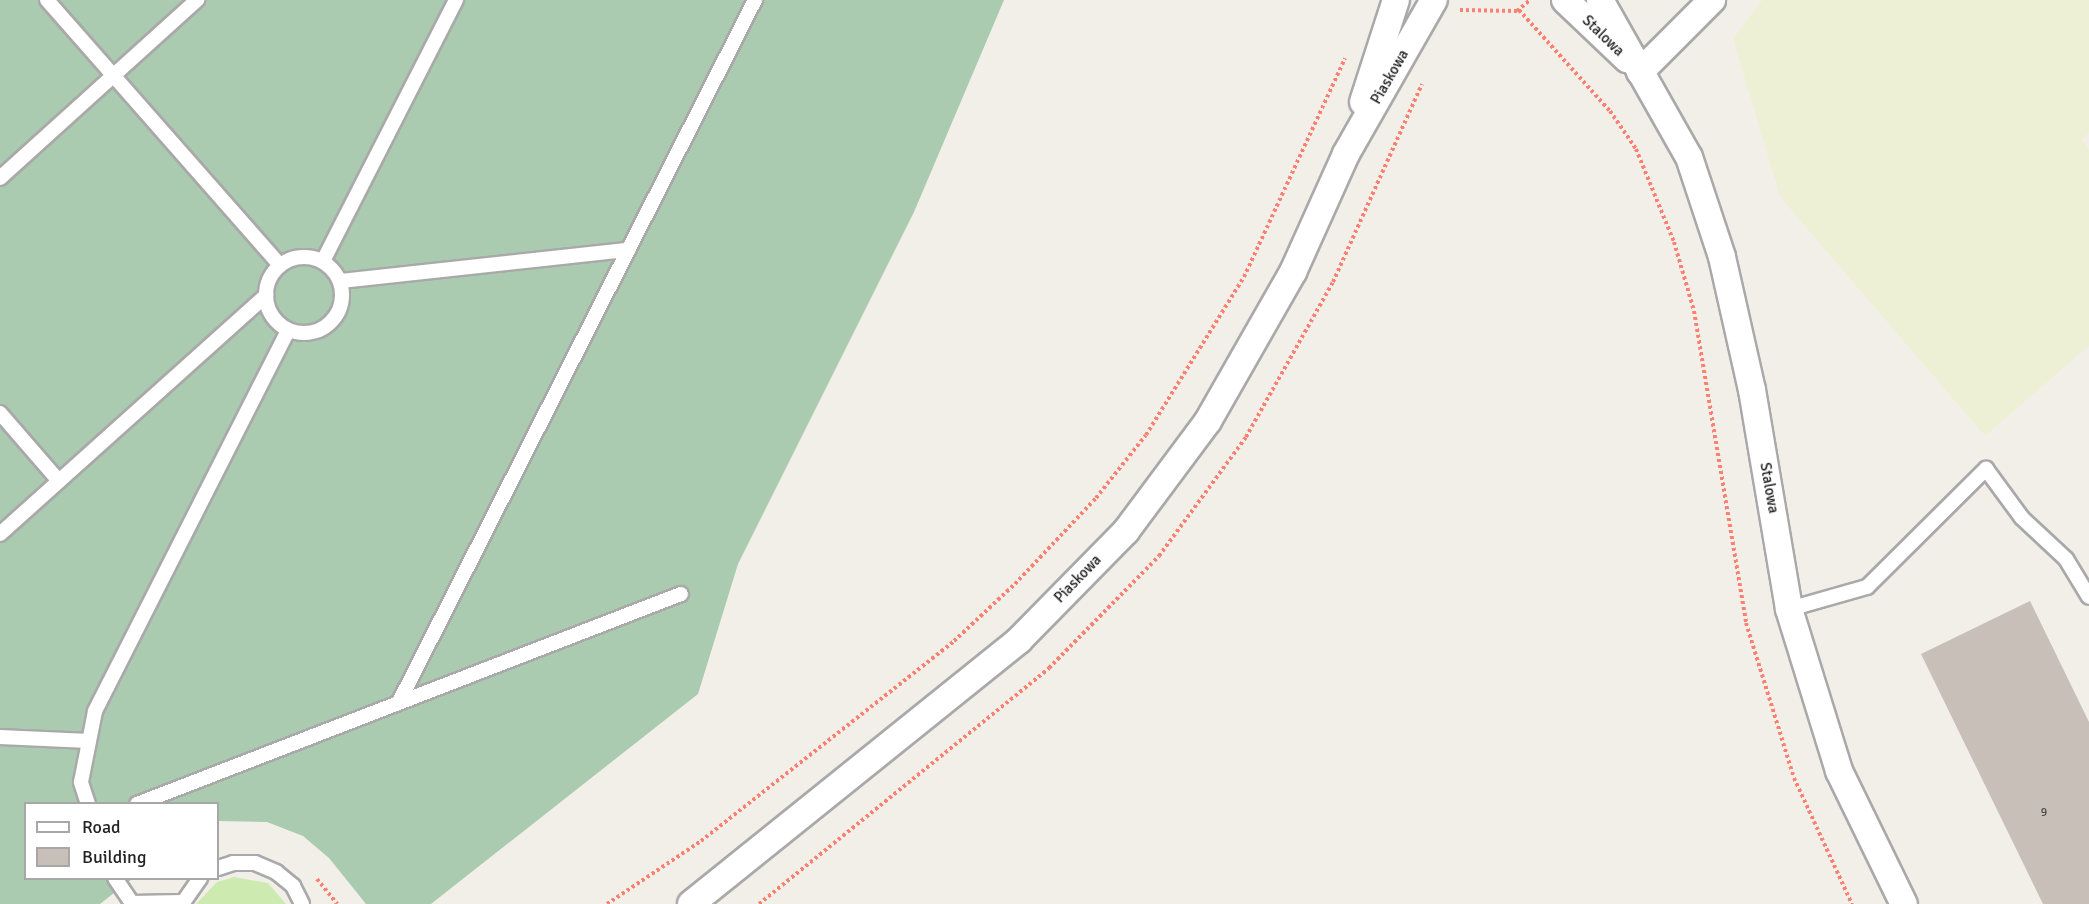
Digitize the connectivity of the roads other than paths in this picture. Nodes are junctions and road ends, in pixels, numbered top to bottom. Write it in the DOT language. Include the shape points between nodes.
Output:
graph roads {
  1 [pos="47,0"];
  2 [pos="197,0"];
  3 [pos="456,0"];
  4 [pos="755,0"];
  5 [pos="1396,0"];
  6 [pos="1565,0"];
  7 [pos="1600,0"];
  8 [pos="1712,0"];
  9 [pos="1444,5"];
  10 [pos="1640,72"];
  11 [pos="114,75"];
  12 [pos="1346,154"];
  13 [pos="0,178"];
  14 [pos="628,250"];
  15 [pos="323,261"];
  16 [pos="280,265"];
  17 [pos="340,281"];
  18 [pos="266,295"];
  19 [pos="288,330"];
  20 [pos="0,413"];
  21 [pos="59,481"];
  22 [pos="0,534"];
  23 [pos="681,594"];
  24 [pos="2089,597"];
  25 [pos="1790,609"];
  26 [pos="399,702"];
  27 [pos="0,737"];
  28 [pos="89,741"];
  29 [pos="87,802"];
  30 [pos="142,802"];
  31 [pos="219,868"];
  32 [pos="116,880"];
  33 [pos="199,880"];
  34 [pos="182,903"];
  35 [pos="132,904"];
  36 [pos="302,904"];
  37 [pos="691,904"];
  38 [pos="1904,904"];
  1 -- 11 [label="lane"];
  2 -- 11 [label="lane"];
  3 -- 15 [label="lane"];
  4 -- 14 [label="lane"];
  5 -- 12 [label="street, Piaskowa"];
  6 -- 10 [label="street, Stalowa"];
  7 -- 10 [label="street, Stalowa"];
  8 -- 10 [label="street"];
  9 -- 12 [label="street, Piaskowa"];
  10 -- 25 [label="street, Stalowa" via="1689,156 1722,257 1752,390"];
  11 -- 13 [label="lane"];
  11 -- 16 [label="lane"];
  12 -- 37 [label="street, Piaskowa" via="1293,272 1208,421 1126,531 1019,640"];
  14 -- 17 [label="lane"];
  14 -- 26 [label="lane"];
  15 -- 16 [label="lane" via="301,256"];
  15 -- 17 [label="lane"];
  16 -- 18 [label="lane" via="270,279"];
  17 -- 19 [label="lane" via="341,306 326,327 308,333"];
  18 -- 19 [label="lane" via="272,316"];
  18 -- 21 [label="lane"];
  19 -- 28 [label="lane" via="95,711"];
  20 -- 21 [label="lane"];
  21 -- 22 [label="lane"];
  23 -- 26 [label="lane"];
  24 -- 25 [label="lane" via="2066,559 2022,518 1986,469 1867,587"];
  25 -- 38 [label="street, Stalowa" via="1839,771"];
  26 -- 30 [label="lane"];
  27 -- 28 [label="lane"];
  28 -- 29 [label="lane" via="81,782"];
  31 -- 36 [label="lane" via="255,863 276,872 292,886"];
  32 -- 35 [label="lane"];
  33 -- 34 [label="lane"];
  34 -- 35 [label="lane"];
}
